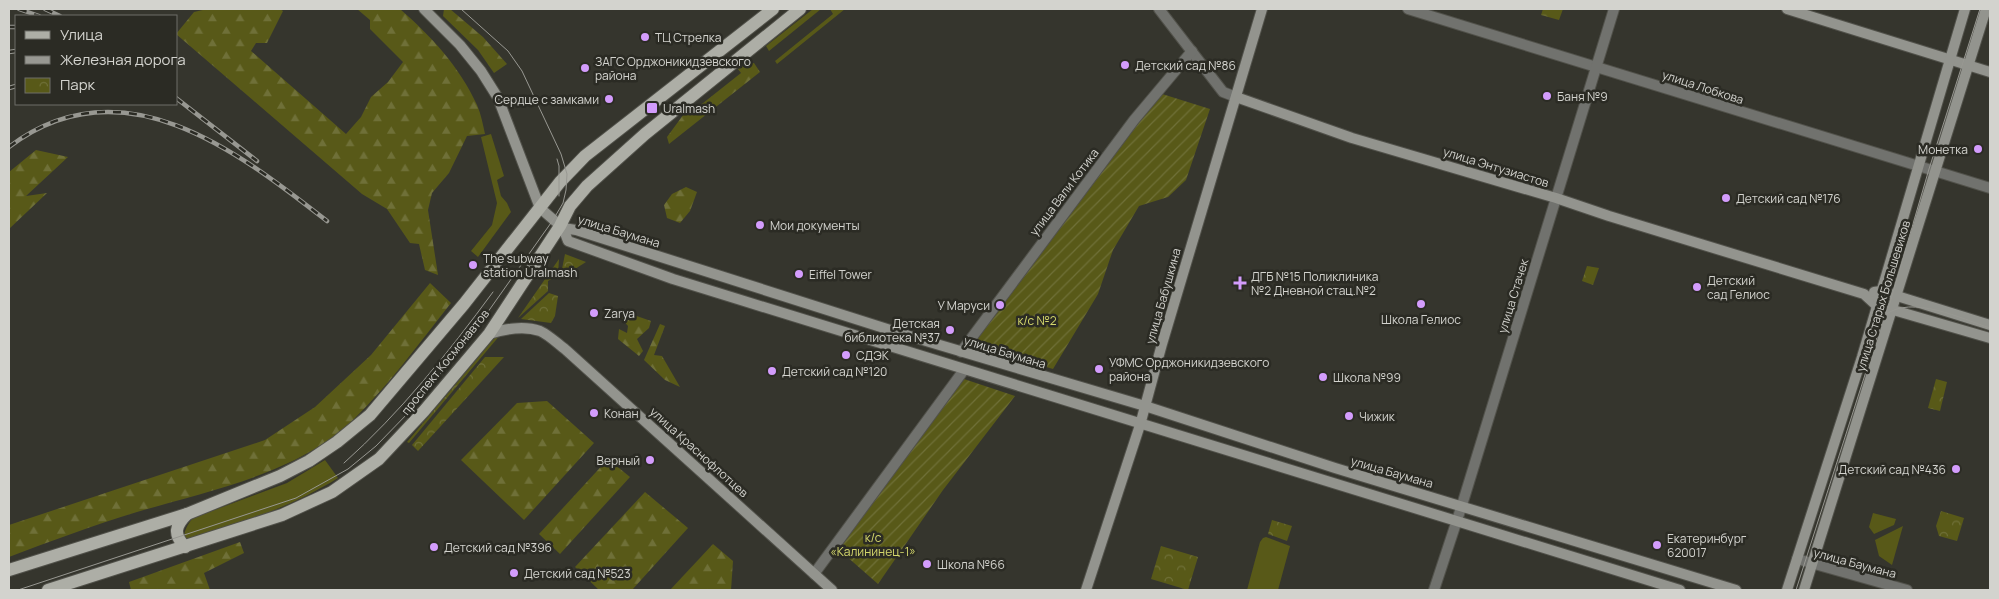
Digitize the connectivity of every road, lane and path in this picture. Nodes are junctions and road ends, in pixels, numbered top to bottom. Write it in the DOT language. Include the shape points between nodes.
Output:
graph roads {
  1 [pos="424,9"];
  2 [pos="773,9"];
  3 [pos="800,9"];
  4 [pos="1159,9"];
  5 [pos="1262,9"];
  6 [pos="1408,9"];
  7 [pos="1614,9"];
  8 [pos="1787,9"];
  9 [pos="1965,9"];
  10 [pos="1986,9"];
  11 [pos="1192,52"];
  12 [pos="1950,58"];
  13 [pos="1969,65"];
  14 [pos="1597,67"];
  15 [pos="1990,72"];
  16 [pos="1236,97"];
  17 [pos="1920,166"];
  18 [pos="1934,171"];
  19 [pos="1990,188"];
  20 [pos="1556,198"];
  21 [pos="540,208"];
  22 [pos="562,227"];
  23 [pos="1881,291"];
  24 [pos="1864,294"];
  25 [pos="1896,296"];
  26 [pos="1876,305"];
  27 [pos="1892,309"];
  28 [pos="1990,325"];
  29 [pos="489,334"];
  30 [pos="1990,338"];
  31 [pos="962,352"];
  32 [pos="964,370"];
  33 [pos="1145,406"];
  34 [pos="1140,425"];
  35 [pos="1462,505"];
  36 [pos="187,514"];
  37 [pos="1457,521"];
  38 [pos="185,547"];
  39 [pos="1797,559"];
  40 [pos="1813,564"];
  41 [pos="9,570"];
  42 [pos="814,574"];
  43 [pos="48,590"];
  44 [pos="832,590"];
  45 [pos="1086,590"];
  46 [pos="1434,590"];
  47 [pos="1680,590"];
  48 [pos="1736,590"];
  49 [pos="1787,590"];
  50 [pos="1804,590"];
  51 [pos="1906,590"];
  1 -- 21 [label="main road" via="481,70 498,98"];
  2 -- 21 [label="main road, проспект Космонавтов" via="585,156"];
  3 -- 22 [label="main road, проспект Космонавтов" via="610,163 570,206"];
  4 -- 11 [label="street, улица Энтузиастов"];
  5 -- 16 [label="main road, улица Бабушкина"];
  6 -- 14 [label="street, улица Лобкова"];
  7 -- 14 [label="street, улица Стачек"];
  8 -- 12 [label="main road"];
  9 -- 12 [label="main road, улица Старых Большевиков"];
  10 -- 13 [label="main road, улица Старых Большевиков"];
  11 -- 16 [label="street, улица Энтузиастов" via="1223,92"];
  11 -- 31 [label="street, улица Вали Котика" via="1134,120"];
  12 -- 13 [label="main road"];
  12 -- 17 [label="main road, улица Старых Большевиков"];
  13 -- 15 [label="main road"];
  13 -- 18 [label="main road, улица Старых Большевиков"];
  14 -- 17 [label="street, улица Лобкова"];
  14 -- 20 [label="street, улица Стачек"];
  16 -- 20 [label="main road, улица Энтузиастов" via="1352,138"];
  16 -- 33 [label="main road, улица Бабушкина"];
  17 -- 18 [label="street, улица Лобкова"];
  17 -- 23 [label="main road, улица Старых Большевиков"];
  18 -- 19 [label="street, улица Лобкова"];
  18 -- 25 [label="main road, улица Старых Большевиков"];
  20 -- 24 [label="main road, улица Энтузиастов"];
  20 -- 35 [label="street, улица Стачек"];
  21 -- 22 [label="main road"];
  21 -- 36 [label="main road, проспект Космонавтов" via="370,415 309,461"];
  22 -- 29 [label="main road, проспект Космонавтов"];
  22 -- 31 [label="main road, улица Баумана"];
  22 -- 32 [label="main road, улица Баумана" via="568,242 583,248"];
  23 -- 24 [label="main road"];
  23 -- 25 [label="main road"];
  23 -- 26 [label="main road, улица Старых Большевиков"];
  24 -- 26 [label="main road"];
  25 -- 27 [label="main road, улица Старых Большевиков"];
  25 -- 28 [label="main road"];
  26 -- 27 [label="main road"];
  26 -- 39 [label="main road, улица Старых Большевиков" via="1851,394"];
  27 -- 30 [label="main road"];
  27 -- 40 [label="main road, улица Старых Большевиков"];
  29 -- 38 [label="main road, проспект Космонавтов" via="379,459 332,492 282,515"];
  29 -- 42 [label="main road, улица Краснофлотцев" via="507,328 540,332 578,360"];
  31 -- 33 [label="main road, улица Баумана"];
  32 -- 34 [label="main road, улица Баумана"];
  32 -- 42 [label="street"];
  33 -- 34 [label="main road, улица Бабушкина"];
  33 -- 35 [label="main road, улица Баумана" via="1335,468"];
  34 -- 37 [label="main road, улица Баумана"];
  34 -- 45 [label="main road, улица Бабушкина"];
  35 -- 37 [label="street, улица Стачек"];
  35 -- 48 [label="main road, улица Баумана"];
  36 -- 38 [label="main road" via="180,520 176,532"];
  36 -- 41 [label="main road, проспект Космонавтов"];
  37 -- 46 [label="street, улица Стачек"];
  37 -- 47 [label="main road, улица Баумана"];
  38 -- 43 [label="main road, проспект Космонавтов"];
  39 -- 40 [label="street, улица Баумана"];
  39 -- 49 [label="main road, улица Старых Большевиков"];
  40 -- 50 [label="main road, улица Старых Большевиков"];
  40 -- 51 [label="street, улица Баумана"];
  42 -- 44 [label="main road, улица Краснофлотцев"];
}
